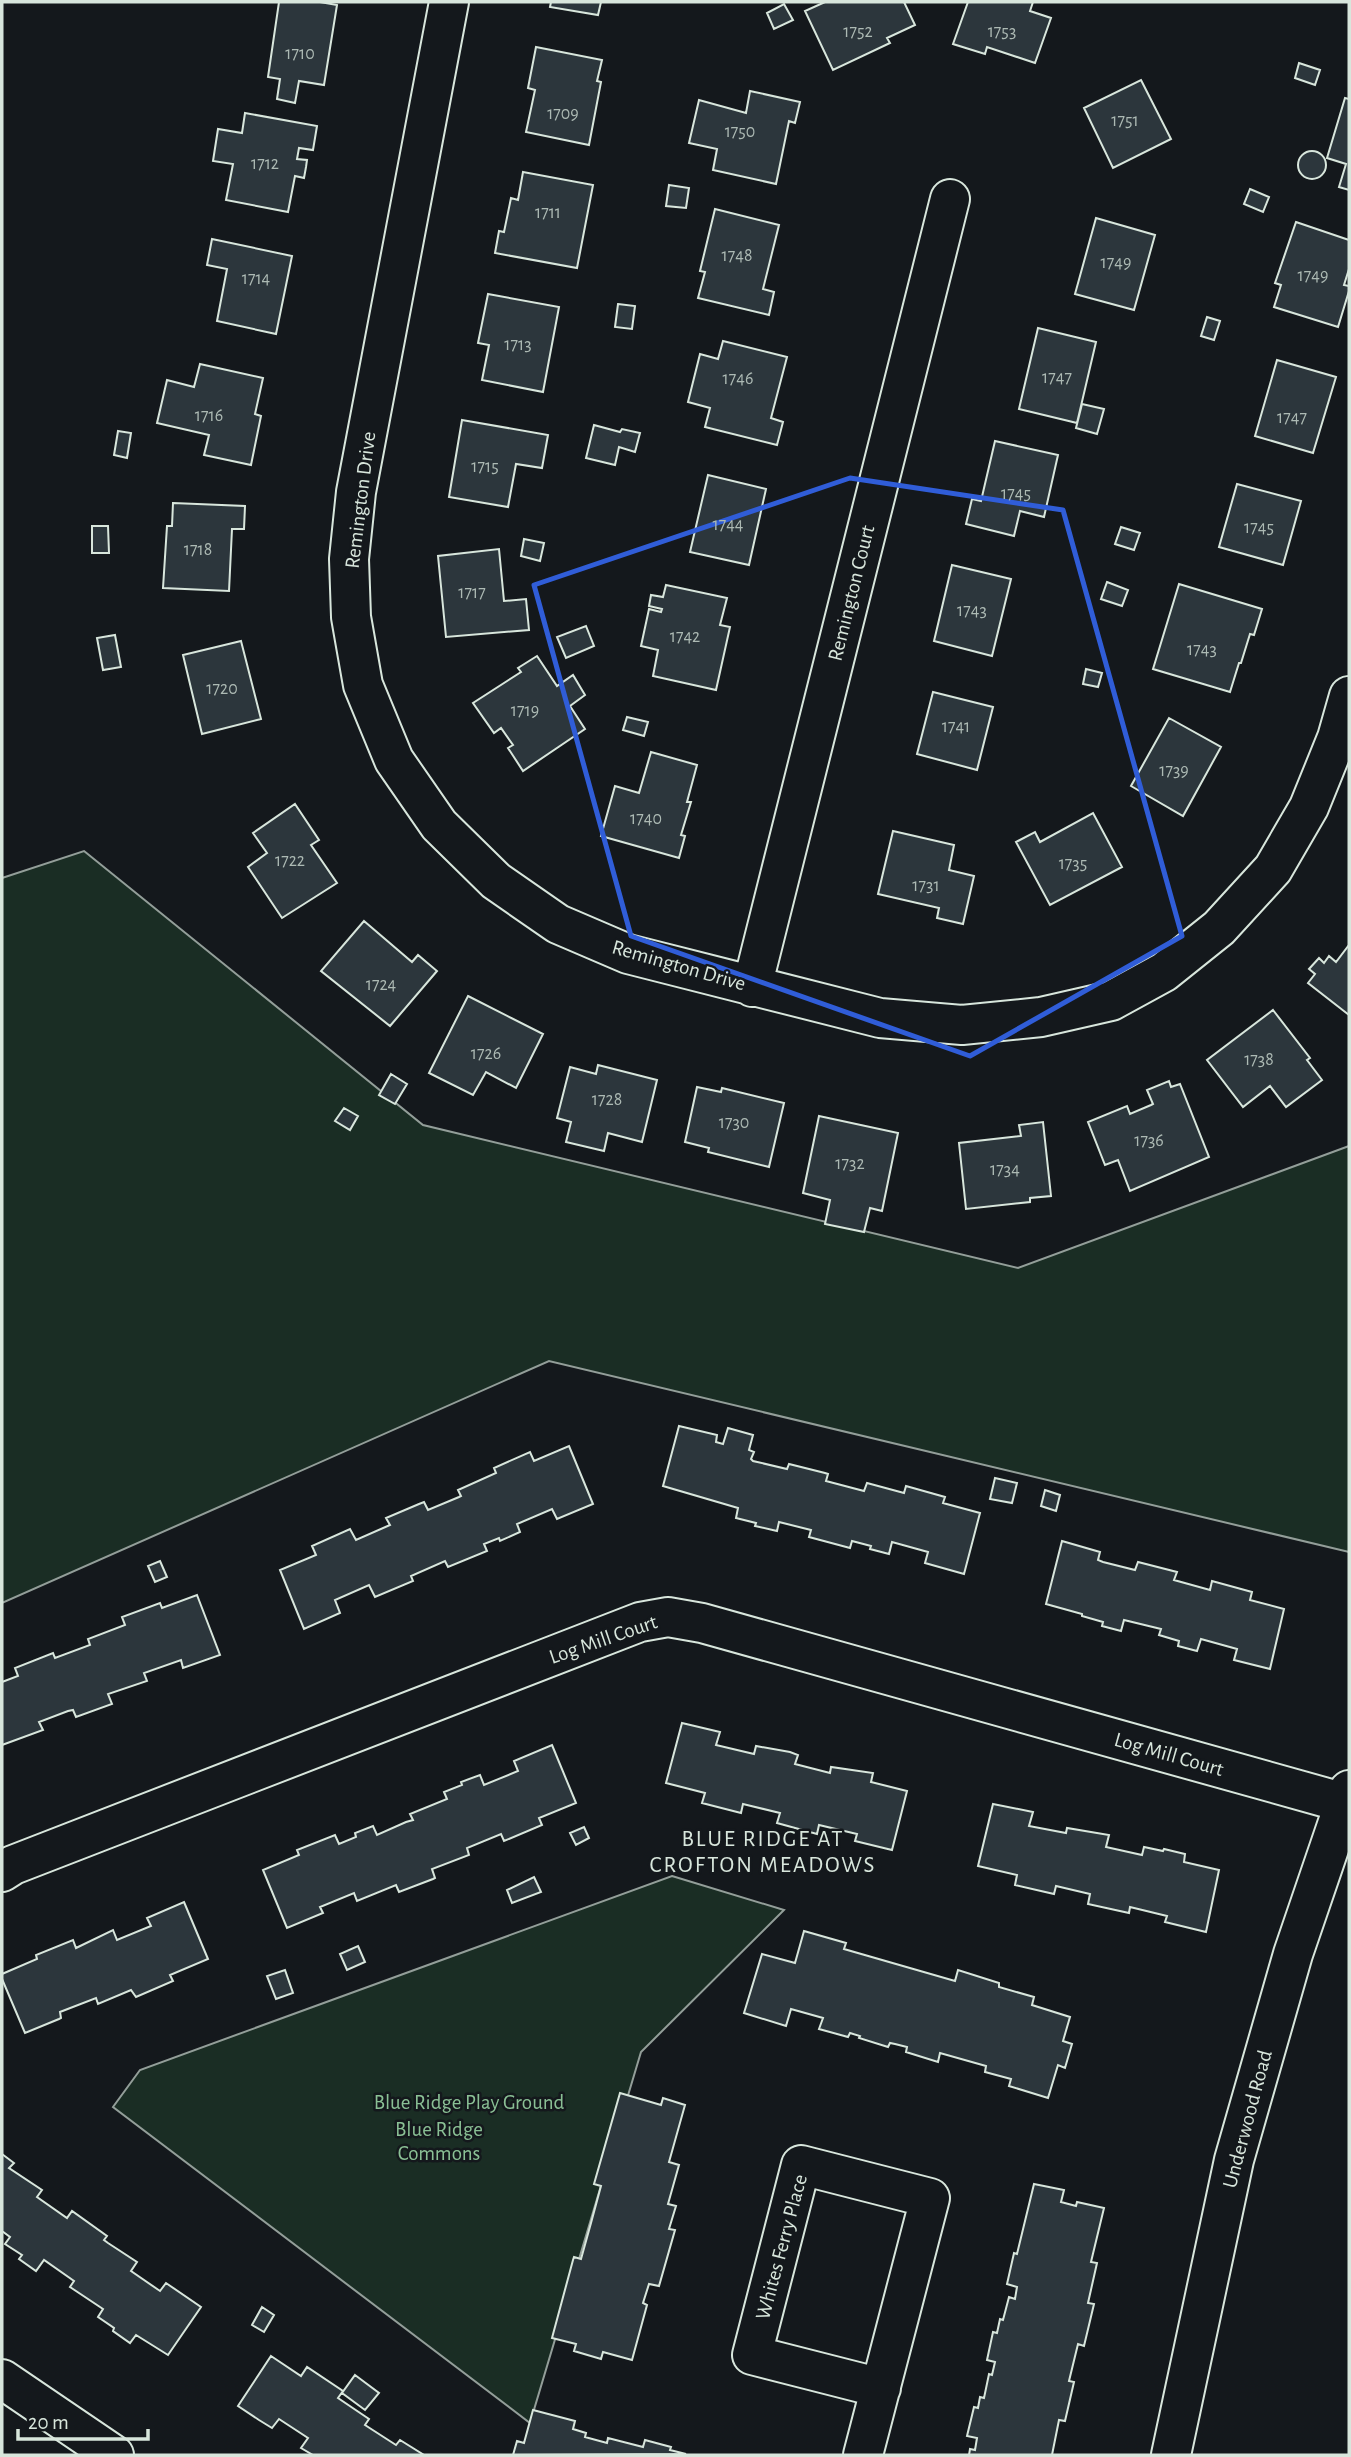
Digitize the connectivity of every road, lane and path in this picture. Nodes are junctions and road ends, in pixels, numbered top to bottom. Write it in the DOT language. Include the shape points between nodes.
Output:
graph roads {
  1 [pos="449,2"];
  2 [pos="950,199"];
  3 [pos="1349,696"];
  4 [pos="752,987"];
  5 [pos="1347,1797"];
  6 [pos="2,1872"];
  7 [pos="2,2379"];
  8 [pos="881,2388"];
  9 [pos="114,2455"];
  10 [pos="863,2455"];
  11 [pos="1171,2455"];
  1 -- 4 [label="street, Remington Drive" via="356,492 349,559 351,617 363,685 394,760 439,825 496,881 558,924 628,954"];
  2 -- 4 [label="street, Remington Court"];
  3 -- 4 [label="street, Remington Drive" via="1309,807 1273,869 1219,928 1164,972 1111,1001 1041,1017 962,1025 880,1018"];
  5 -- 6 [label="street, Log Mill Court" via="668,1617 627,1627"];
  5 -- 11 [label="street, Underwood Road" via="1293,1954 1234,2160"];
  7 -- 9 [label="street"];
  8 -- 8 [label="street, Whites Ferry Place" via="752,2355 801,2165 930,2198"];
  8 -- 10 [label="street, Whites Ferry Place"];
}
